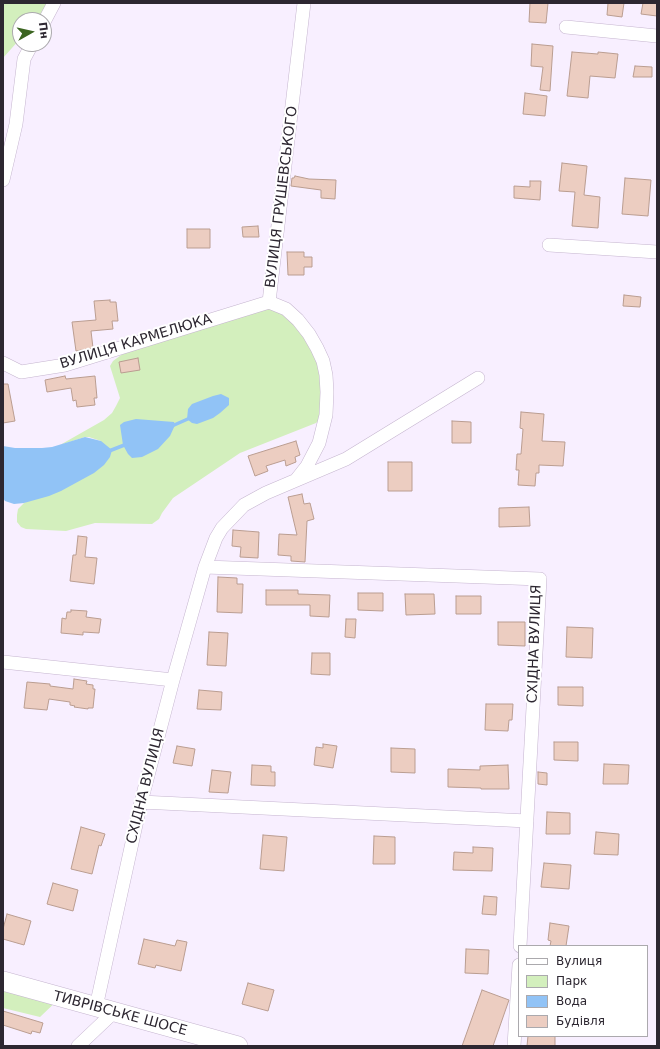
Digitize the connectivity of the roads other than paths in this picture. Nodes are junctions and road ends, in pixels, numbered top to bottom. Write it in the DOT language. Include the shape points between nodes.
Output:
graph roads {
  1 [pos="54,3"];
  2 [pos="304,3"];
  3 [pos="49,12"];
  4 [pos="566,27"];
  5 [pos="657,36"];
  6 [pos="28,52"];
  7 [pos="3,180"];
  8 [pos="549,245"];
  9 [pos="657,252"];
  10 [pos="270,302"];
  11 [pos="3,363"];
  12 [pos="478,378"];
  13 [pos="295,480"];
  14 [pos="205,566"];
  15 [pos="3,662"];
  16 [pos="173,680"];
  17 [pos="141,802"];
  18 [pos="527,821"];
  19 [pos="520,945"];
  20 [pos="3,981"];
  21 [pos="518,981"];
  22 [pos="96,1007"];
  23 [pos="114,1012"];
  24 [pos="78,1046"];
  25 [pos="238,1046"];
  26 [pos="514,1046"];
  1 -- 3 [label="street"];
  2 -- 10 [label="street, ВУЛИЦЯ ГРУШЕВСЬКОГО"];
  4 -- 5 [label="street"];
  6 -- 7 [label="street" via="24,59 16,124"];
  8 -- 9 [label="street"];
  10 -- 11 [label="street, ВУЛИЦЯ КАРМЕЛЮКА" via="65,366 21,372"];
  10 -- 13 [label="street, ВУЛИЦЯ ГРУШЕВСЬКОГО" via="286,309 309,334 323,361 326,375 327,404 322,432 307,466"];
  12 -- 13 [label="street, СХІДНА ВУЛИЦЯ" via="346,460"];
  13 -- 14 [label="street, СХІДНА ВУЛИЦЯ" via="244,506 229,519 216,538"];
  14 -- 16 [label="street, СХІДНА ВУЛИЦЯ"];
  14 -- 18 [label="street, СХІДНА ВУЛИЦЯ" via="540,579"];
  15 -- 16 [label="street"];
  16 -- 17 [label="street, СХІДНА ВУЛИЦЯ"];
  17 -- 18 [label="street"];
  17 -- 22 [label="street, СХІДНА ВУЛИЦЯ"];
  18 -- 19 [label="street, СХІДНА ВУЛИЦЯ"];
  20 -- 22 [label="main road, ТИВРІВСЬКЕ ШОСЕ"];
  21 -- 26 [label="street"];
  22 -- 23 [label="main road, ТИВРІВСЬКЕ ШОСЕ"];
  23 -- 24 [label="street"];
  23 -- 25 [label="main road, ТИВРІВСЬКЕ ШОСЕ"];
}
